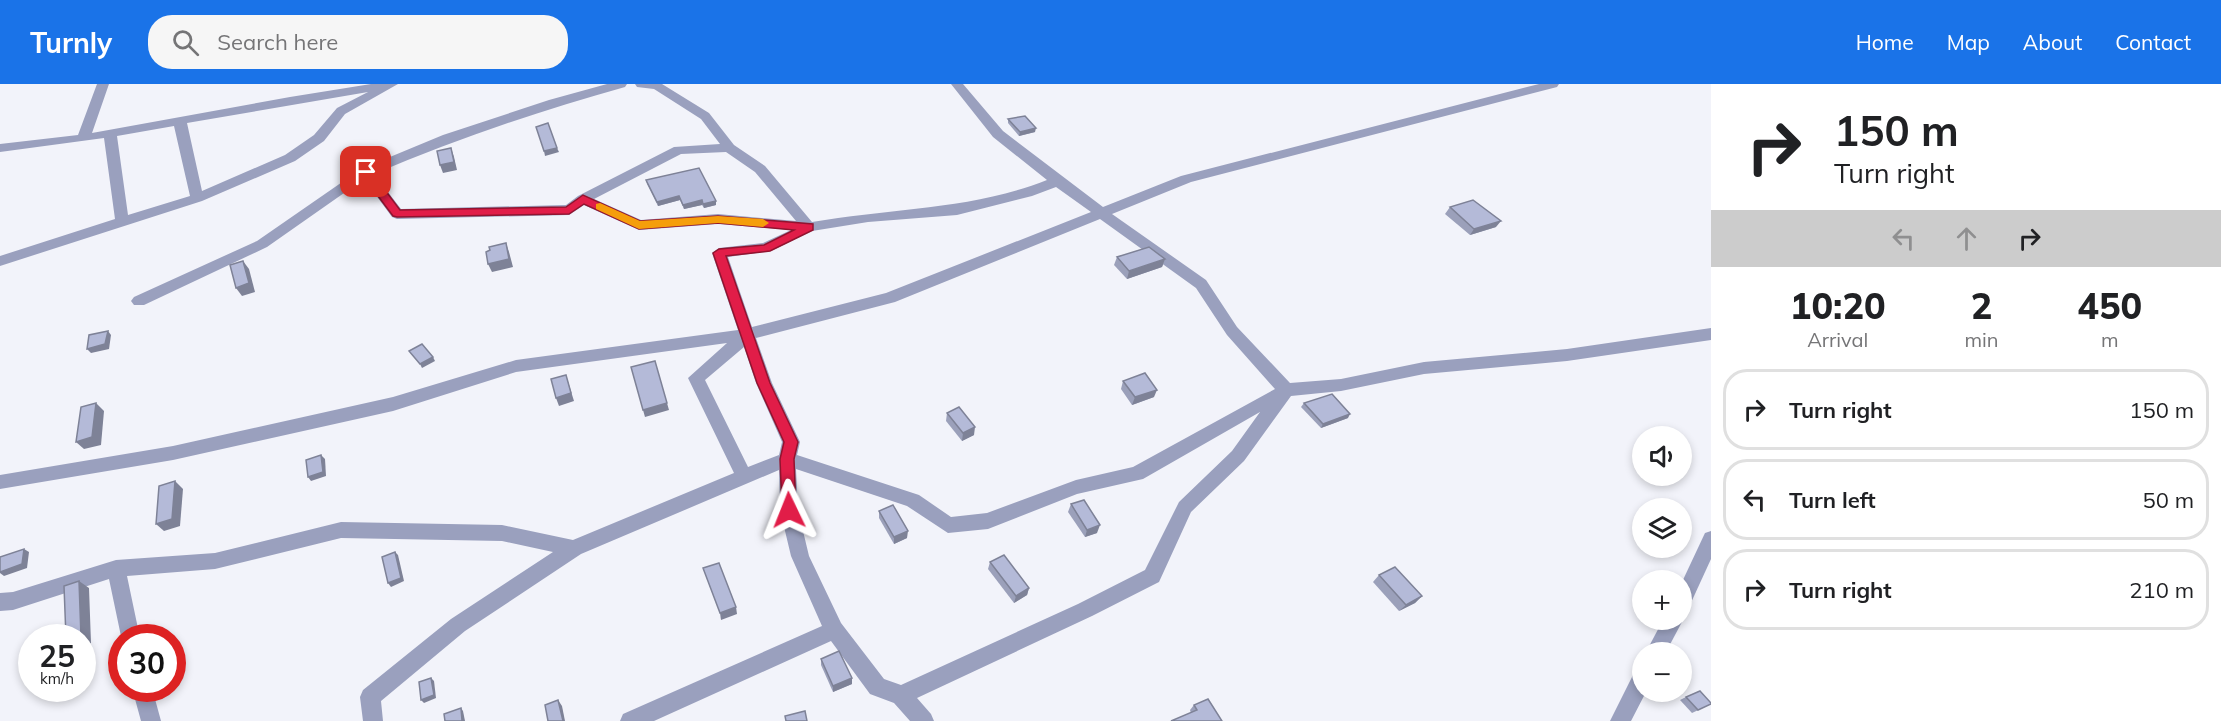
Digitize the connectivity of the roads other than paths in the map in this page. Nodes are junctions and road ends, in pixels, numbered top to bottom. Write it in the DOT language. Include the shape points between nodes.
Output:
graph roads {
  1 [pos="103,84"];
  2 [pos="390,84"];
  3 [pos="621,84"];
  4 [pos="641,84"];
  5 [pos="957,84"];
  6 [pos="1553,84"];
  7 [pos="180,122"];
  8 [pos="110,133"];
  9 [pos="84,136"];
  10 [pos="0,148"];
  11 [pos="729,148"];
  12 [pos="366,172"];
  13 [pos="1057,181"];
  14 [pos="197,198"];
  15 [pos="583,199"];
  16 [pos="1100,213"];
  17 [pos="122,223"];
  18 [pos="808,227"];
  19 [pos="0,261"];
  20 [pos="139,302"];
  21 [pos="748,334"];
  22 [pos="1711,334"];
  23 [pos="1286,390"];
  24 [pos="787,459"];
  25 [pos="744,476"];
  26 [pos="0,482"];
  27 [pos="1711,539"];
  28 [pos="574,548"];
  29 [pos="116,568"];
  30 [pos="1692,580"];
  31 [pos="4,603"];
  32 [pos="127,624"];
  33 [pos="834,630"];
  34 [pos="901,694"];
  35 [pos="1632,698"];
  36 [pos="146,702"];
  37 [pos="151,721"];
  38 [pos="373,721"];
  39 [pos="630,721"];
  40 [pos="924,721"];
  41 [pos="1620,721"];
  1 -- 9 [label="street"];
  2 -- 7 [label="street"];
  2 -- 14 [label="street" via="340,111 319,138 290,158"];
  3 -- 12 [label="street" via="448,138"];
  4 -- 11 [label="street" via="657,86 705,116"];
  5 -- 13 [label="street" via="998,134"];
  6 -- 16 [label="street" via="1186,178"];
  7 -- 8 [label="street"];
  7 -- 14 [label="street"];
  8 -- 9 [label="street"];
  8 -- 17 [label="street"];
  9 -- 10 [label="street"];
  11 -- 15 [label="street" via="679,150"];
  11 -- 18 [label="street" via="760,169"];
  12 -- 15 [label="street" via="397,213 569,210"];
  12 -- 20 [label="street" via="262,244"];
  13 -- 16 [label="street"];
  13 -- 18 [label="street" via="1027,193 957,210 868,217"];
  14 -- 17 [label="street"];
  15 -- 18 [label="street" via="639,225 718,219"];
  16 -- 21 [label="street" via="890,298"];
  16 -- 23 [label="street" via="1201,284 1232,330"];
  17 -- 19 [label="street"];
  18 -- 21 [label="street" via="766,248 719,253"];
  21 -- 24 [label="street" via="764,383 791,442"];
  21 -- 25 [label="street" via="696,378"];
  21 -- 26 [label="street" via="516,366 393,404 196,448"];
  22 -- 23 [label="street" via="1567,355 1424,368 1341,385"];
  23 -- 24 [label="street" via="1137,474 1076,488 988,520 948,525 913,500"];
  23 -- 34 [label="street" via="1238,456 1185,507 1152,576"];
  24 -- 25 [label="street"];
  24 -- 33 [label="street" via="789,510 800,556"];
  25 -- 28 [label="street"];
  27 -- 30 [label="street"];
  28 -- 29 [label="street" via="502,533 341,530 215,561"];
  28 -- 38 [label="street" via="458,625 370,697"];
  29 -- 31 [label="street"];
  29 -- 32 [label="street"];
  33 -- 34 [label="street" via="877,687"];
  33 -- 39 [label="street"];
  34 -- 40 [label="street"];
  35 -- 41 [label="street"];
  36 -- 37 [label="street"];
}
